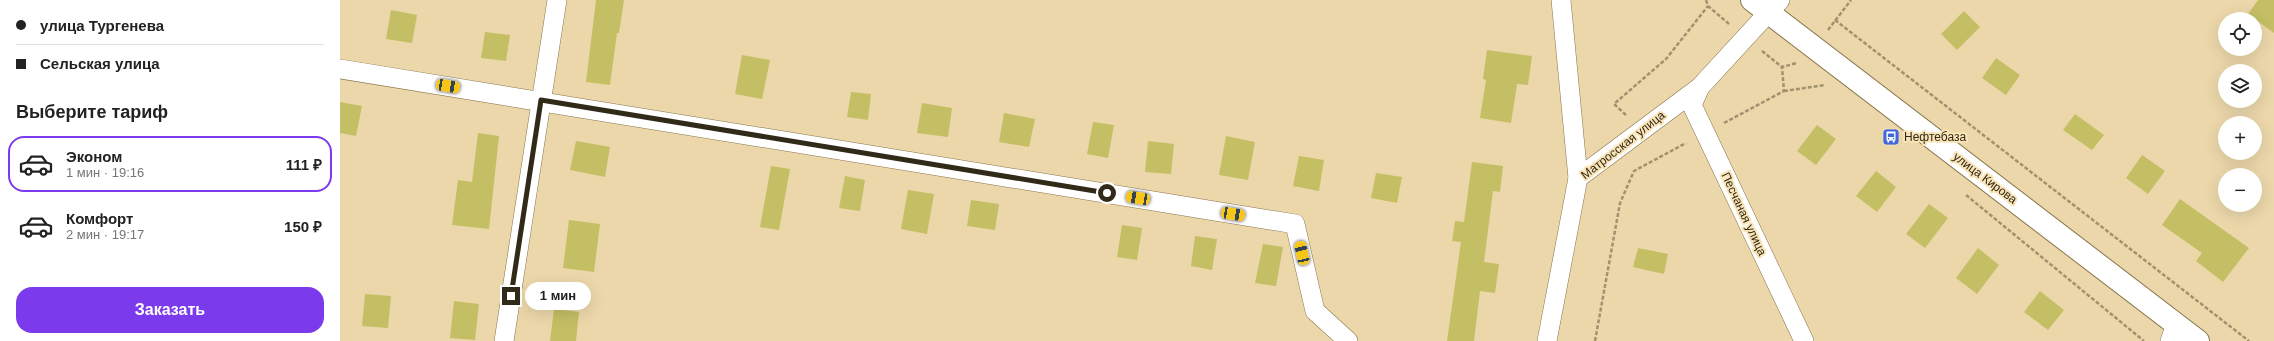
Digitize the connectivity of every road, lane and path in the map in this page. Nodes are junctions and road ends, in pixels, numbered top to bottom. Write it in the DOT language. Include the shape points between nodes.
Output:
graph roads {
  1 [pos="557,0"];
  2 [pos="1561,0"];
  3 [pos="1752,0"];
  4 [pos="1708,6"];
  5 [pos="1774,7"];
  6 [pos="1835,20"];
  7 [pos="1782,67"];
  8 [pos="340,69"];
  9 [pos="1826,80"];
  10 [pos="1700,86"];
  11 [pos="1784,91"];
  12 [pos="541,100"];
  13 [pos="1643,129"];
  14 [pos="1706,133"];
  15 [pos="1578,178"];
  16 [pos="1960,190"];
  17 [pos="2173,332"];
  18 [pos="504,341"];
  19 [pos="1348,341"];
  20 [pos="1547,341"];
  21 [pos="1595,341"];
  22 [pos="1804,341"];
  23 [pos="2144,341"];
  24 [pos="2198,341"];
  25 [pos="2249,341"];
  1 -- 12 [label="street"];
  2 -- 15 [label="street"];
  3 -- 5 [label="main road, улица Кирова"];
  4 -- 13 [label="path" via="1666,59 1614,104"];
  5 -- 10 [label="street, Матросская улица"];
  5 -- 17 [label="main road, улица Кирова"];
  6 -- 25 [label="path"];
  7 -- 11 [label="path"];
  8 -- 12 [label="street"];
  9 -- 11 [label="path" via="1831,84"];
  10 -- 13 [label="street, Матросская улица"];
  10 -- 14 [label="street, Песчаная улица" via="1692,105"];
  11 -- 14 [label="path"];
  12 -- 18 [label="street"];
  12 -- 19 [label="street" via="1296,224 1315,311"];
  13 -- 15 [label="street, Матросская улица"];
  14 -- 21 [label="path" via="1634,171 1620,203"];
  14 -- 22 [label="street, Песчаная улица"];
  15 -- 20 [label="street, Матросская улица"];
  16 -- 23 [label="path"];
  17 -- 24 [label="main road, улица Кирова"];
}
